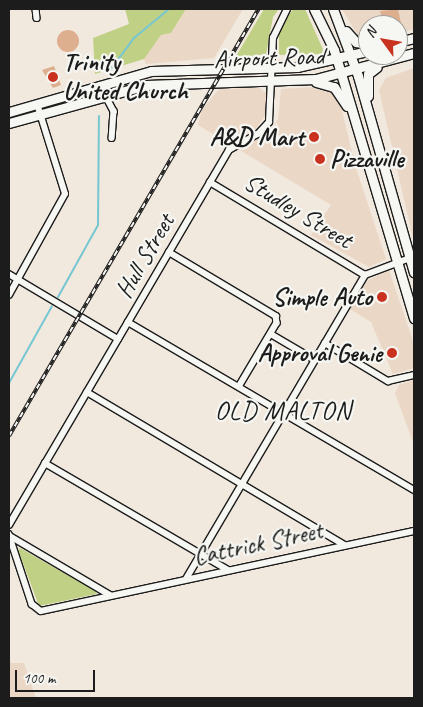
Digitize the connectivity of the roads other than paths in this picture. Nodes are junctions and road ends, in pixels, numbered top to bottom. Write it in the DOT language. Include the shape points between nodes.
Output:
graph roads {
  1 [pos="36,9"];
  2 [pos="287,9"];
  3 [pos="314,9"];
  4 [pos="335,13"];
  5 [pos="36,18"];
  6 [pos="358,40"];
  7 [pos="358,54"];
  8 [pos="413,54"];
  9 [pos="352,56"];
  10 [pos="337,60"];
  11 [pos="272,68"];
  12 [pos="356,70"];
  13 [pos="342,74"];
  14 [pos="307,80"];
  15 [pos="273,81"];
  16 [pos="99,84"];
  17 [pos="106,95"];
  18 [pos="37,104"];
  19 [pos="353,111"];
  20 [pos="9,112"];
  21 [pos="41,116"];
  22 [pos="369,118"];
  23 [pos="9,123"];
  24 [pos="112,138"];
  25 [pos="210,182"];
  26 [pos="170,252"];
  27 [pos="410,258"];
  28 [pos="397,263"];
  29 [pos="414,272"];
  30 [pos="9,274"];
  31 [pos="365,275"];
  32 [pos="17,280"];
  33 [pos="9,295"];
  34 [pos="414,318"];
  35 [pos="128,322"];
  36 [pos="271,334"];
  37 [pos="118,339"];
  38 [pos="325,343"];
  39 [pos="315,360"];
  40 [pos="414,375"];
  41 [pos="239,387"];
  42 [pos="87,392"];
  43 [pos="284,414"];
  44 [pos="45,463"];
  45 [pos="243,484"];
  46 [pos="414,490"];
  47 [pos="9,526"];
  48 [pos="414,531"];
  49 [pos="9,535"];
  50 [pos="345,545"];
  51 [pos="201,554"];
  52 [pos="228,570"];
  53 [pos="186,579"];
  54 [pos="110,596"];
  1 -- 5 [label="street"];
  2 -- 11 [label="street, Hull Street" via="274,32"];
  3 -- 10 [label="main road"];
  4 -- 6 [label="main road" via="350,36"];
  4 -- 9 [label="main road"];
  7 -- 9 [label="main road, Airport Road"];
  8 -- 12 [label="main road, Airport Road"];
  8 -- 22 [label="main road" via="369,71 367,90 372,110"];
  9 -- 10 [label="main road, Airport Road"];
  9 -- 12 [label="main road"];
  10 -- 11 [label="main road, Airport Road"];
  10 -- 13 [label="main road"];
  11 -- 15 [label="street, Hull Street"];
  11 -- 16 [label="main road, Airport Road" via="162,70"];
  12 -- 13 [label="main road, Airport Road"];
  12 -- 22 [label="main road"];
  13 -- 14 [label="main road, Airport Road"];
  13 -- 19 [label="main road"];
  14 -- 15 [label="main road, Airport Road"];
  14 -- 19 [label="main road" via="334,88"];
  15 -- 17 [label="main road, Airport Road" via="176,81"];
  15 -- 25 [label="street, Hull Street" via="269,122 258,134 230,149"];
  16 -- 17 [label="street"];
  16 -- 18 [label="main road, Airport Road"];
  17 -- 21 [label="main road, Airport Road"];
  17 -- 24 [label="street" via="114,111"];
  18 -- 20 [label="main road, Airport Road"];
  18 -- 21 [label="street"];
  19 -- 28 [label="main road"];
  21 -- 23 [label="main road, Airport Road"];
  21 -- 32 [label="street" via="64,185 64,196"];
  22 -- 27 [label="main road"];
  25 -- 26 [label="street, Hull Street"];
  25 -- 31 [label="street, Studley Street"];
  26 -- 35 [label="street, Hull Street"];
  26 -- 36 [label="street" via="274,314 277,323"];
  27 -- 28 [label="street"];
  27 -- 29 [label="main road"];
  28 -- 31 [label="street"];
  28 -- 34 [label="main road"];
  30 -- 32 [label="street"];
  31 -- 38 [label="street"];
  32 -- 33 [label="street"];
  32 -- 37 [label="street"];
  35 -- 37 [label="street, Hull Street"];
  35 -- 41 [label="street"];
  36 -- 39 [label="street"];
  36 -- 41 [label="street"];
  37 -- 42 [label="street, Hull Street"];
  38 -- 39 [label="street"];
  38 -- 40 [label="street" via="388,381"];
  39 -- 43 [label="street"];
  41 -- 43 [label="street"];
  42 -- 44 [label="street, Hull Street"];
  42 -- 45 [label="street"];
  43 -- 45 [label="street"];
  43 -- 46 [label="street"];
  44 -- 47 [label="street, Hull Street"];
  44 -- 51 [label="street"];
  45 -- 50 [label="street"];
  45 -- 51 [label="street"];
  48 -- 50 [label="street, Cattrick Street"];
  49 -- 54 [label="street"];
  49 -- 54 [label="street" via="36,609"];
  50 -- 52 [label="street, Cattrick Street"];
  51 -- 52 [label="street"];
  51 -- 53 [label="street"];
  52 -- 53 [label="street, Cattrick Street"];
  53 -- 54 [label="street, Cattrick Street"];
}
